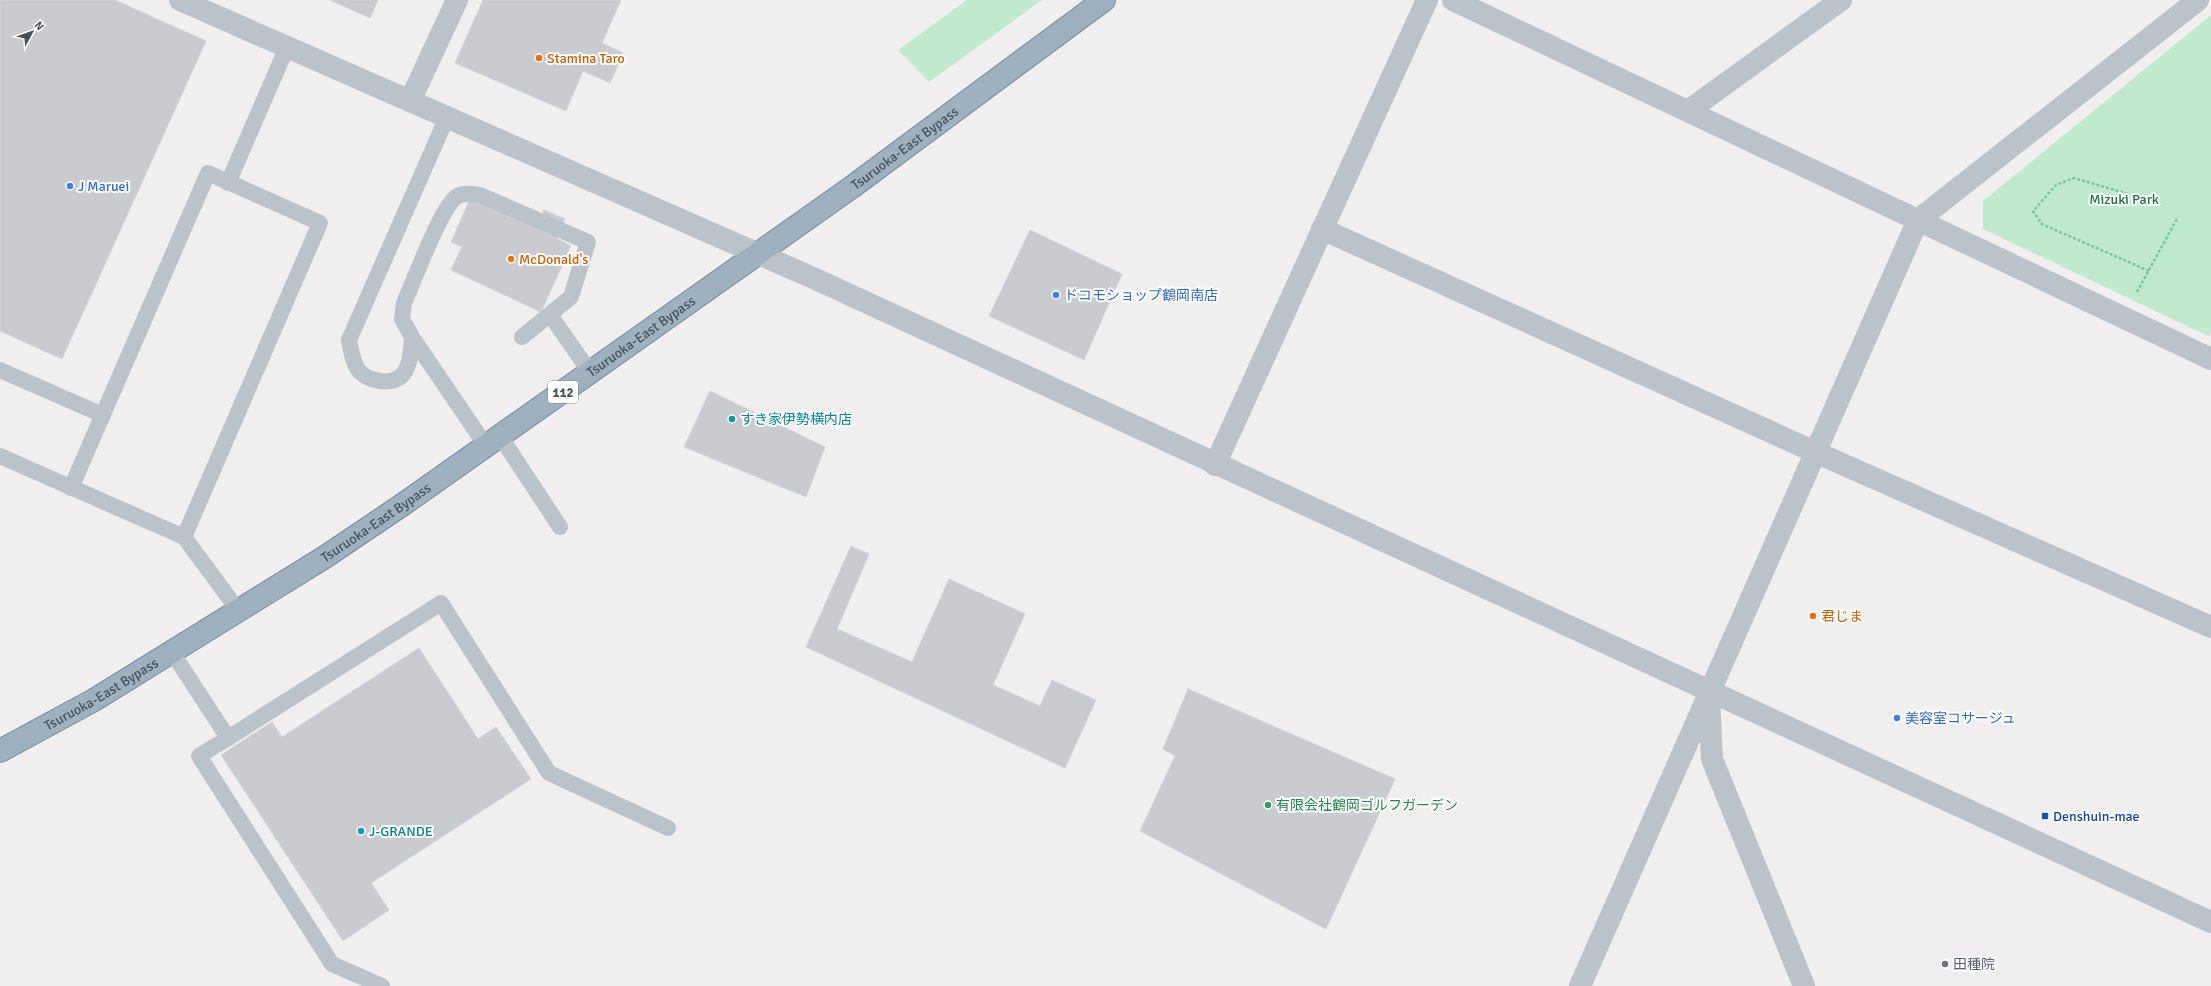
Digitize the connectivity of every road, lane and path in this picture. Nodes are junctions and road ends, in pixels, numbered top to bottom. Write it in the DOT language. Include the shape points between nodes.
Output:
graph roads {
  1 [pos="180,0"];
  2 [pos="457,0"];
  3 [pos="1104,0"];
  4 [pos="1427,0"];
  5 [pos="1452,0"];
  6 [pos="1841,0"];
  7 [pos="2198,0"];
  8 [pos="287,47"];
  9 [pos="410,101"];
  10 [pos="1688,111"];
  11 [pos="447,117"];
  12 [pos="228,183"];
  13 [pos="2128,194"];
  14 [pos="2178,217"];
  15 [pos="1918,220"];
  16 [pos="1322,229"];
  17 [pos="758,254"];
  18 [pos="2149,271"];
  19 [pos="2136,293"];
  20 [pos="550,314"];
  21 [pos="412,337"];
  22 [pos="522,337"];
  23 [pos="2211,359"];
  24 [pos="0,370"];
  25 [pos="590,372"];
  26 [pos="103,416"];
  27 [pos="493,441"];
  28 [pos="1815,452"];
  29 [pos="0,456"];
  30 [pos="1215,465"];
  31 [pos="72,488"];
  32 [pos="560,527"];
  33 [pos="184,537"];
  34 [pos="238,610"];
  35 [pos="2211,627"];
  36 [pos="172,652"];
  37 [pos="1709,692"];
  38 [pos="228,738"];
  39 [pos="0,751"];
  40 [pos="668,828"];
  41 [pos="2211,922"];
  42 [pos="382,986"];
  43 [pos="1580,986"];
  44 [pos="1804,986"];
  1 -- 8 [label="street"];
  2 -- 9 [label="street"];
  3 -- 17 [label="highway, Tsuruoka-East Bypass / 112"];
  4 -- 16 [label="street"];
  5 -- 10 [label="street"];
  6 -- 10 [label="street"];
  7 -- 15 [label="street"];
  8 -- 9 [label="street"];
  8 -- 12 [label="lane"];
  9 -- 11 [label="street"];
  10 -- 15 [label="street"];
  11 -- 17 [label="street"];
  11 -- 21 [label="lane" via="349,340 354,360 361,373 374,380 391,383 402,377 410,360"];
  12 -- 26 [label="lane" via="208,173"];
  12 -- 33 [label="lane" via="320,223"];
  13 -- 18 [label="path" via="2074,178 2056,185 2033,211 2042,224"];
  14 -- 18 [label="path"];
  15 -- 23 [label="street"];
  15 -- 28 [label="street"];
  16 -- 28 [label="street"];
  16 -- 30 [label="street"];
  17 -- 25 [label="highway, Tsuruoka-East Bypass / 112"];
  17 -- 30 [label="street"];
  18 -- 19 [label="path"];
  20 -- 21 [label="lane" via="571,298 588,242 480,195 465,193 456,197 443,212 404,303 402,319"];
  20 -- 22 [label="lane"];
  20 -- 25 [label="lane"];
  21 -- 27 [label="lane"];
  24 -- 26 [label="lane"];
  25 -- 27 [label="highway, Tsuruoka-East Bypass / 112"];
  26 -- 31 [label="lane"];
  27 -- 32 [label="lane"];
  27 -- 34 [label="highway, Tsuruoka-East Bypass / 112" via="325,557"];
  28 -- 35 [label="street"];
  28 -- 37 [label="street"];
  29 -- 31 [label="lane"];
  30 -- 37 [label="street"];
  31 -- 33 [label="lane"];
  33 -- 34 [label="lane"];
  34 -- 36 [label="highway, Tsuruoka-East Bypass / 112"];
  36 -- 38 [label="lane"];
  36 -- 39 [label="highway, Tsuruoka-East Bypass / 112" via="94,700"];
  37 -- 41 [label="street"];
  37 -- 43 [label="street"];
  37 -- 44 [label="street" via="1712,759"];
  38 -- 40 [label="lane" via="441,603 550,773"];
  38 -- 42 [label="lane" via="199,756 332,964"];
}
